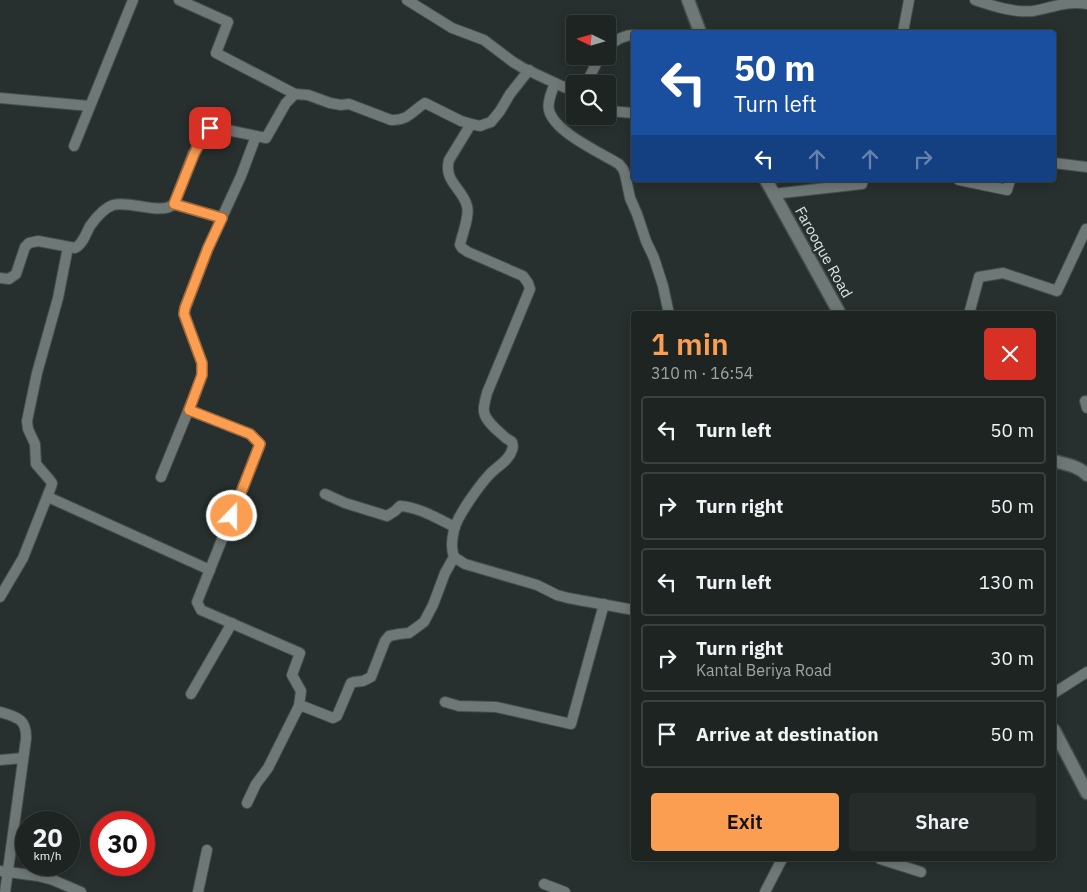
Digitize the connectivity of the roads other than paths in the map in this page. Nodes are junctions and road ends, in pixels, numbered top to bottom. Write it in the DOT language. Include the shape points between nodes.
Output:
graph roads {
  1 [pos="133,0"];
  2 [pos="180,0"];
  3 [pos="406,0"];
  4 [pos="688,0"];
  5 [pos="909,0"];
  6 [pos="975,0"];
  7 [pos="1068,1"];
  8 [pos="1087,4"];
  9 [pos="699,30"];
  10 [pos="903,30"];
  11 [pos="631,35"];
  12 [pos="616,40"];
  13 [pos="529,70"];
  14 [pos="555,84"];
  15 [pos="566,88"];
  16 [pos="295,94"];
  17 [pos="0,98"];
  18 [pos="90,106"];
  19 [pos="616,112"];
  20 [pos="631,113"];
  21 [pos="471,124"];
  22 [pos="256,136"];
  23 [pos="74,146"];
  24 [pos="1056,163"];
  25 [pos="1087,166"];
  26 [pos="767,182"];
  27 [pos="862,182"];
  28 [pos="969,182"];
  29 [pos="1009,182"];
  30 [pos="773,194"];
  31 [pos="174,204"];
  32 [pos="222,218"];
  33 [pos="1087,230"];
  34 [pos="68,247"];
  35 [pos="0,278"];
  36 [pos="668,311"];
  37 [pos="838,311"];
  38 [pos="970,311"];
  39 [pos="189,410"];
  40 [pos="1056,462"];
  41 [pos="1087,475"];
  42 [pos="161,478"];
  43 [pos="325,494"];
  44 [pos="48,497"];
  45 [pos="455,526"];
  46 [pos="454,557"];
  47 [pos="210,570"];
  48 [pos="0,596"];
  49 [pos="604,604"];
  50 [pos="631,609"];
  51 [pos="232,623"];
  52 [pos="1087,672"];
  53 [pos="1056,692"];
  54 [pos="191,694"];
  55 [pos="445,702"];
  56 [pos="299,706"];
  57 [pos="0,712"];
  58 [pos="1056,734"];
  59 [pos="24,758"];
  60 [pos="0,760"];
  61 [pos="1087,793"];
  62 [pos="247,803"];
  63 [pos="207,850"];
  64 [pos="781,861"];
  65 [pos="886,861"];
  66 [pos="4,872"];
  67 [pos="921,872"];
  68 [pos="544,884"];
  69 [pos="5,892"];
  70 [pos="81,892"];
  71 [pos="198,892"];
  72 [pos="565,892"];
  73 [pos="765,892"];
  1 -- 18 [label="street"];
  2 -- 16 [label="street" via="228,22 216,53"];
  3 -- 13 [label="street" via="452,28 484,40"];
  4 -- 9 [label="main road"];
  5 -- 10 [label="street"];
  6 -- 7 [label="street" via="1017,11 1032,11"];
  7 -- 8 [label="street"];
  11 -- 12 [label="street"];
  13 -- 14 [label="street"];
  13 -- 21 [label="street" via="491,122 480,126"];
  14 -- 15 [label="street"];
  14 -- 36 [label="street" via="548,108 555,122 623,169 630,198 654,258"];
  16 -- 21 [label="street" via="349,104 391,120 404,119 425,103"];
  16 -- 22 [label="street" via="286,103 266,138"];
  17 -- 18 [label="street"];
  18 -- 23 [label="street"];
  19 -- 20 [label="street"];
  21 -- 45 [label="street" via="447,166 450,178 468,207 460,245 468,252 522,276 530,289 483,410 492,426 512,442 513,447 509,456 474,494"];
  22 -- 31 [label="street" via="210,128 206,131"];
  22 -- 32 [label="street"];
  24 -- 25 [label="street"];
  26 -- 30 [label="main road, Farooque Road"];
  27 -- 30 [label="street"];
  28 -- 29 [label="street" via="1007,190"];
  30 -- 37 [label="main road, Farooque Road"];
  31 -- 32 [label="street"];
  31 -- 34 [label="street" via="161,208 111,206 91,225 79,246"];
  32 -- 39 [label="street" via="185,308 184,314 202,363 202,375"];
  33 -- 38 [label="street" via="1058,291 1003,273 979,278"];
  34 -- 35 [label="street" via="38,241 29,243 16,274 9,279"];
  34 -- 44 [label="street" via="27,420 36,464 52,483"];
  39 -- 42 [label="street"];
  39 -- 47 [label="street" via="250,434 260,444"];
  40 -- 41 [label="main road" via="1083,470"];
  43 -- 45 [label="street" via="387,516 400,506 407,506"];
  44 -- 47 [label="street"];
  44 -- 48 [label="street" via="23,558"];
  45 -- 46 [label="street"];
  46 -- 49 [label="street" via="465,564 537,585 557,595"];
  46 -- 56 [label="street" via="424,622 408,633 390,636 385,641 371,677 351,684 336,716 333,718"];
  47 -- 51 [label="street" via="197,602 201,610"];
  49 -- 50 [label="street"];
  49 -- 55 [label="street" via="572,724 496,707 459,706"];
  51 -- 54 [label="street"];
  51 -- 56 [label="street" via="300,653 292,676 301,691"];
  52 -- 53 [label="street"];
  56 -- 62 [label="street"];
  57 -- 59 [label="street" via="16,717 26,729"];
  58 -- 61 [label="main road"];
  59 -- 60 [label="street"];
  59 -- 66 [label="street"];
  63 -- 71 [label="street"];
  64 -- 73 [label="street"];
  65 -- 67 [label="street"];
  66 -- 69 [label="street"];
  66 -- 70 [label="street" via="38,876"];
  68 -- 72 [label="street"];
}
